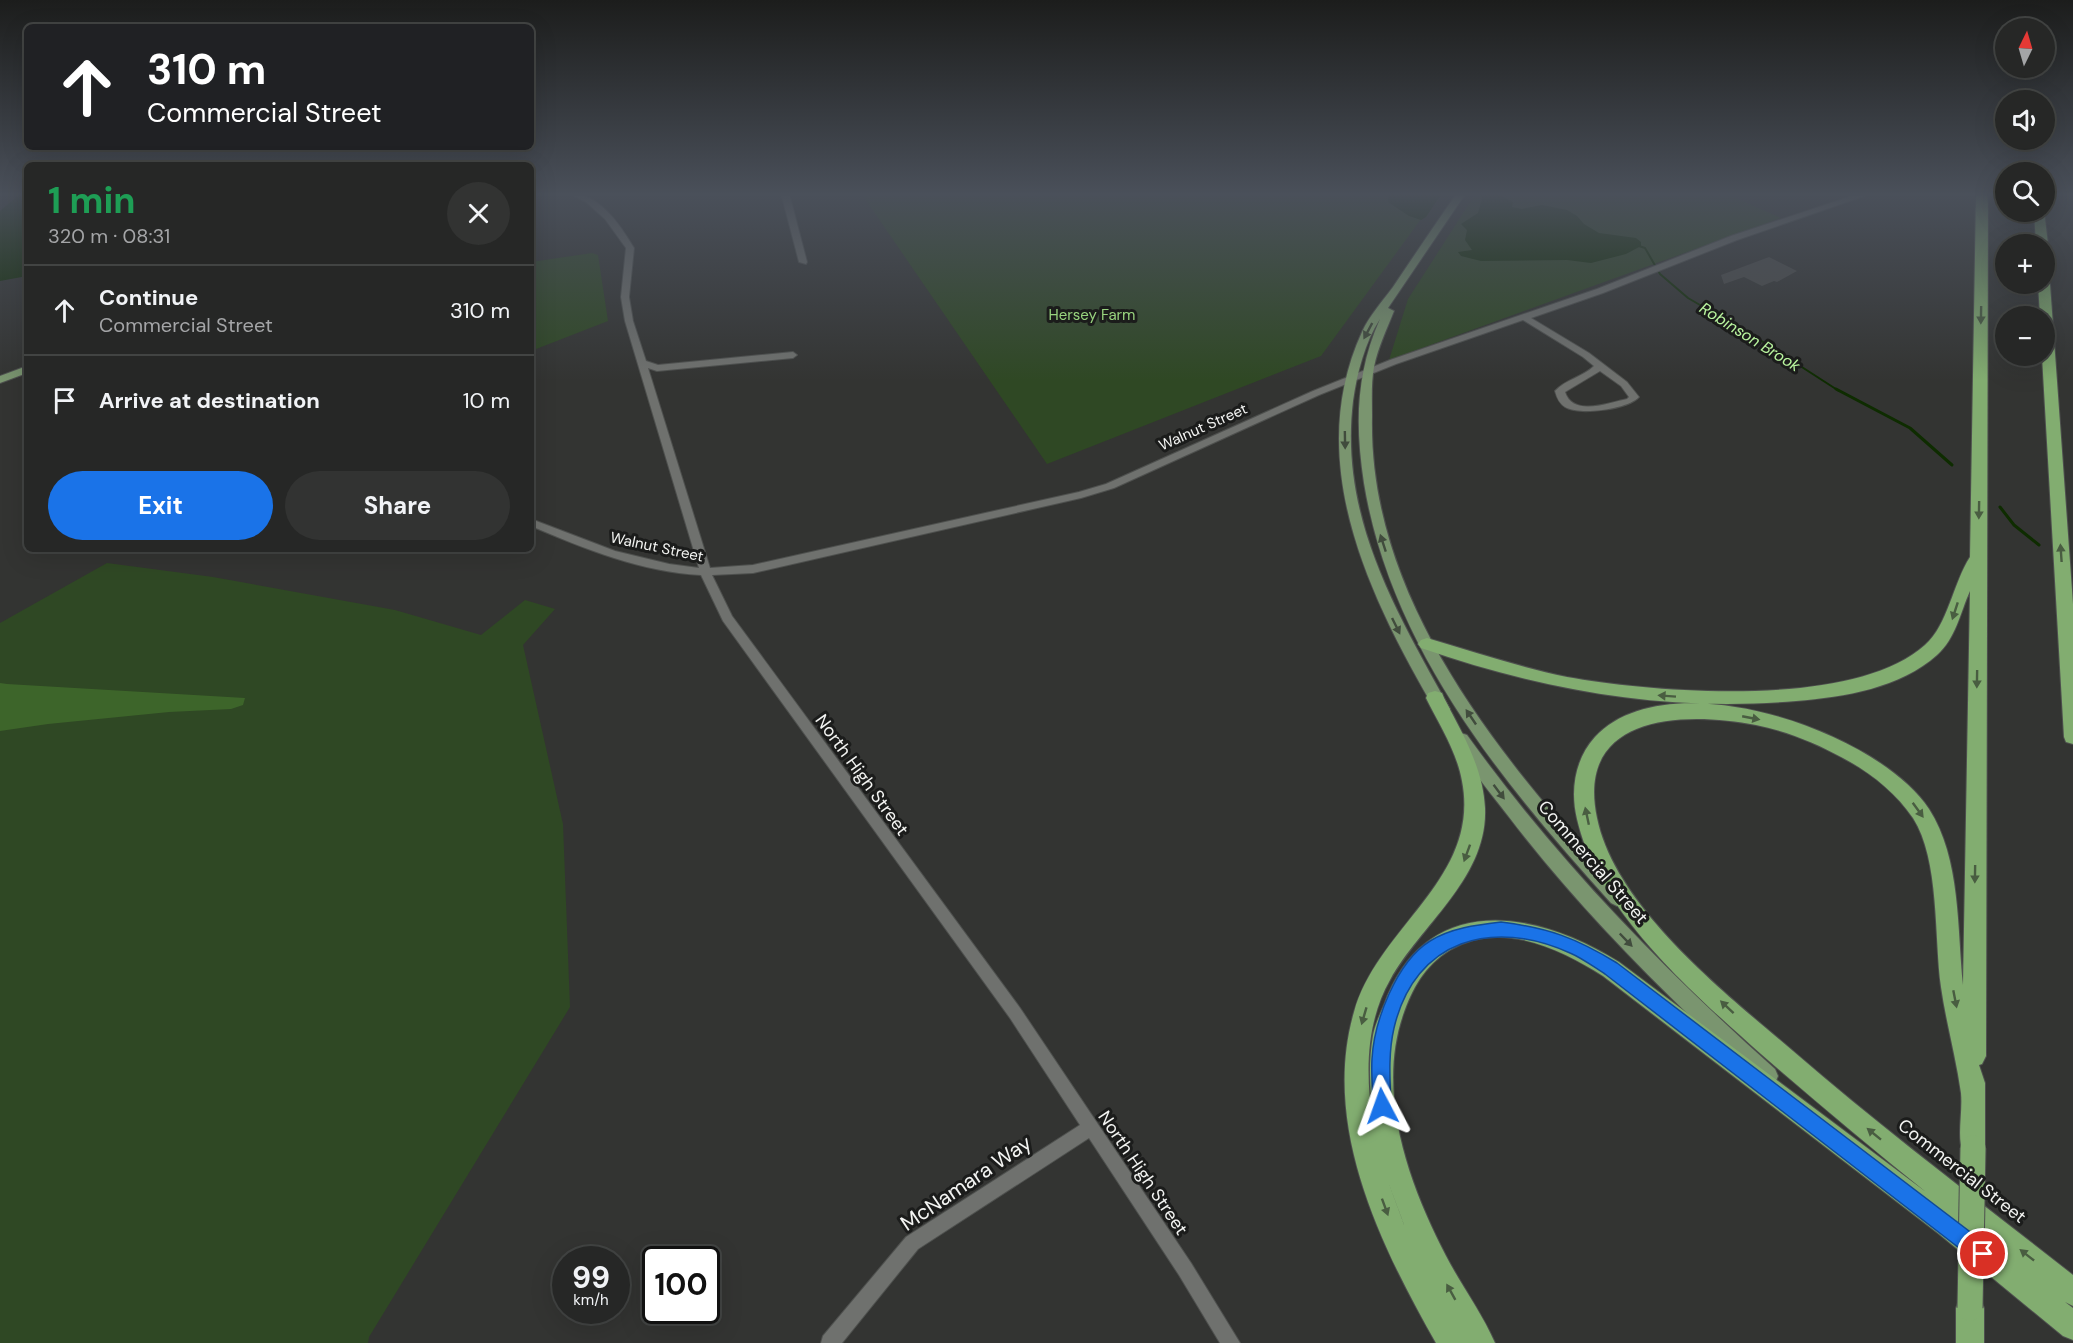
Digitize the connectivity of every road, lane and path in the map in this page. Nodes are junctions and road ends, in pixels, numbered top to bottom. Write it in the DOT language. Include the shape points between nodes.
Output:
graph roads {
  1 [pos="629,256"];
  2 [pos="800,256"];
  3 [pos="1419,256"];
  4 [pos="1690,256"];
  5 [pos="1981,256"];
  6 [pos="802,262"];
  7 [pos="1398,286"];
  8 [pos="2045,294"];
  9 [pos="1525,318"];
  10 [pos="793,355"];
  11 [pos="641,362"];
  12 [pos="1599,366"];
  13 [pos="24,370"];
  14 [pos="1367,374"];
  15 [pos="0,380"];
  16 [pos="1349,382"];
  17 [pos="534,523"];
  18 [pos="1978,557"];
  19 [pos="706,574"];
  20 [pos="1427,644"];
  21 [pos="2067,645"];
  22 [pos="2073,664"];
  23 [pos="1435,698"];
  24 [pos="2073,737"];
  25 [pos="1656,939"];
  26 [pos="1973,1095"];
  27 [pos="1090,1127"];
  28 [pos="1947,1225"];
  29 [pos="2073,1292"];
  30 [pos="2073,1326"];
  31 [pos="830,1343"];
  32 [pos="1230,1343"];
  33 [pos="1451,1343"];
  34 [pos="1480,1343"];
  35 [pos="1970,1343"];
  1 -- 11 [label="street, North High Street" via="625,297"];
  2 -- 6 [label="street"];
  3 -- 7 [label="main road, Commercial Street"];
  4 -- 9 [label="street, Walnut Street"];
  5 -- 18 [label="highway, one-way"];
  7 -- 14 [label="main road, Commercial Street"];
  7 -- 16 [label="main road, Commercial Street, one-way" via="1368,330"];
  21 -- 8 [label="highway, one-way"];
  9 -- 12 [label="street"];
  9 -- 14 [label="street, Walnut Street"];
  10 -- 11 [label="street" via="657,368"];
  11 -- 19 [label="street, North High Street"];
  12 -- 12 [label="street" via="1634,397 1588,410 1564,402 1560,391 1567,383 1592,375"];
  13 -- 15 [label="main road"];
  14 -- 16 [label="street, Walnut Street"];
  20 -- 14 [label="main road, Commercial Street, one-way" via="1393,571 1373,506 1365,448"];
  16 -- 19 [label="street, Walnut Street" via="1092,492 753,569"];
  16 -- 23 [label="main road, Commercial Street, one-way" via="1345,450 1358,528 1389,611"];
  17 -- 19 [label="street, Walnut Street" via="608,553"];
  18 -- 20 [label="highway, one-way" via="1948,628 1930,652 1891,675 1828,691 1730,698 1631,693 1531,676"];
  18 -- 26 [label="highway, one-way"];
  19 -- 27 [label="street, North High Street" via="727,618 1015,1013"];
  25 -- 20 [label="main road, Commercial Street, one-way" via="1579,856 1516,779 1466,709"];
  21 -- 22 [label="highway"];
  21 -- 24 [label="highway"];
  23 -- 28 [label="main road, Commercial Street, one-way" via="1511,807 1577,887 1637,951 1785,1091"];
  23 -- 33 [label="highway, one-way" via="1471,776 1473,836 1456,876 1391,958 1376,985 1362,1025 1356,1077 1362,1126 1380,1193 1412,1270"];
  25 -- 26 [label="highway, one-way" via="1609,871 1588,822 1584,779 1590,758 1603,739 1623,724 1645,717 1708,712 1783,725 1846,751 1874,767 1903,792 1924,818 1934,839 1953,986"];
  29 -- 25 [label="highway, Commercial Street, one-way" via="1810,1082"];
  26 -- 35 [label="highway, bridge"];
  27 -- 31 [label="street, McNamara Way" via="912,1243"];
  27 -- 32 [label="street, North High Street"];
  28 -- 30 [label="highway, Commercial Street"];
  34 -- 28 [label="highway, one-way" via="1436,1265 1410,1205 1387,1131 1380,1081 1386,1027 1405,980 1435,947 1465,933 1501,929 1530,932 1593,957"];
}
